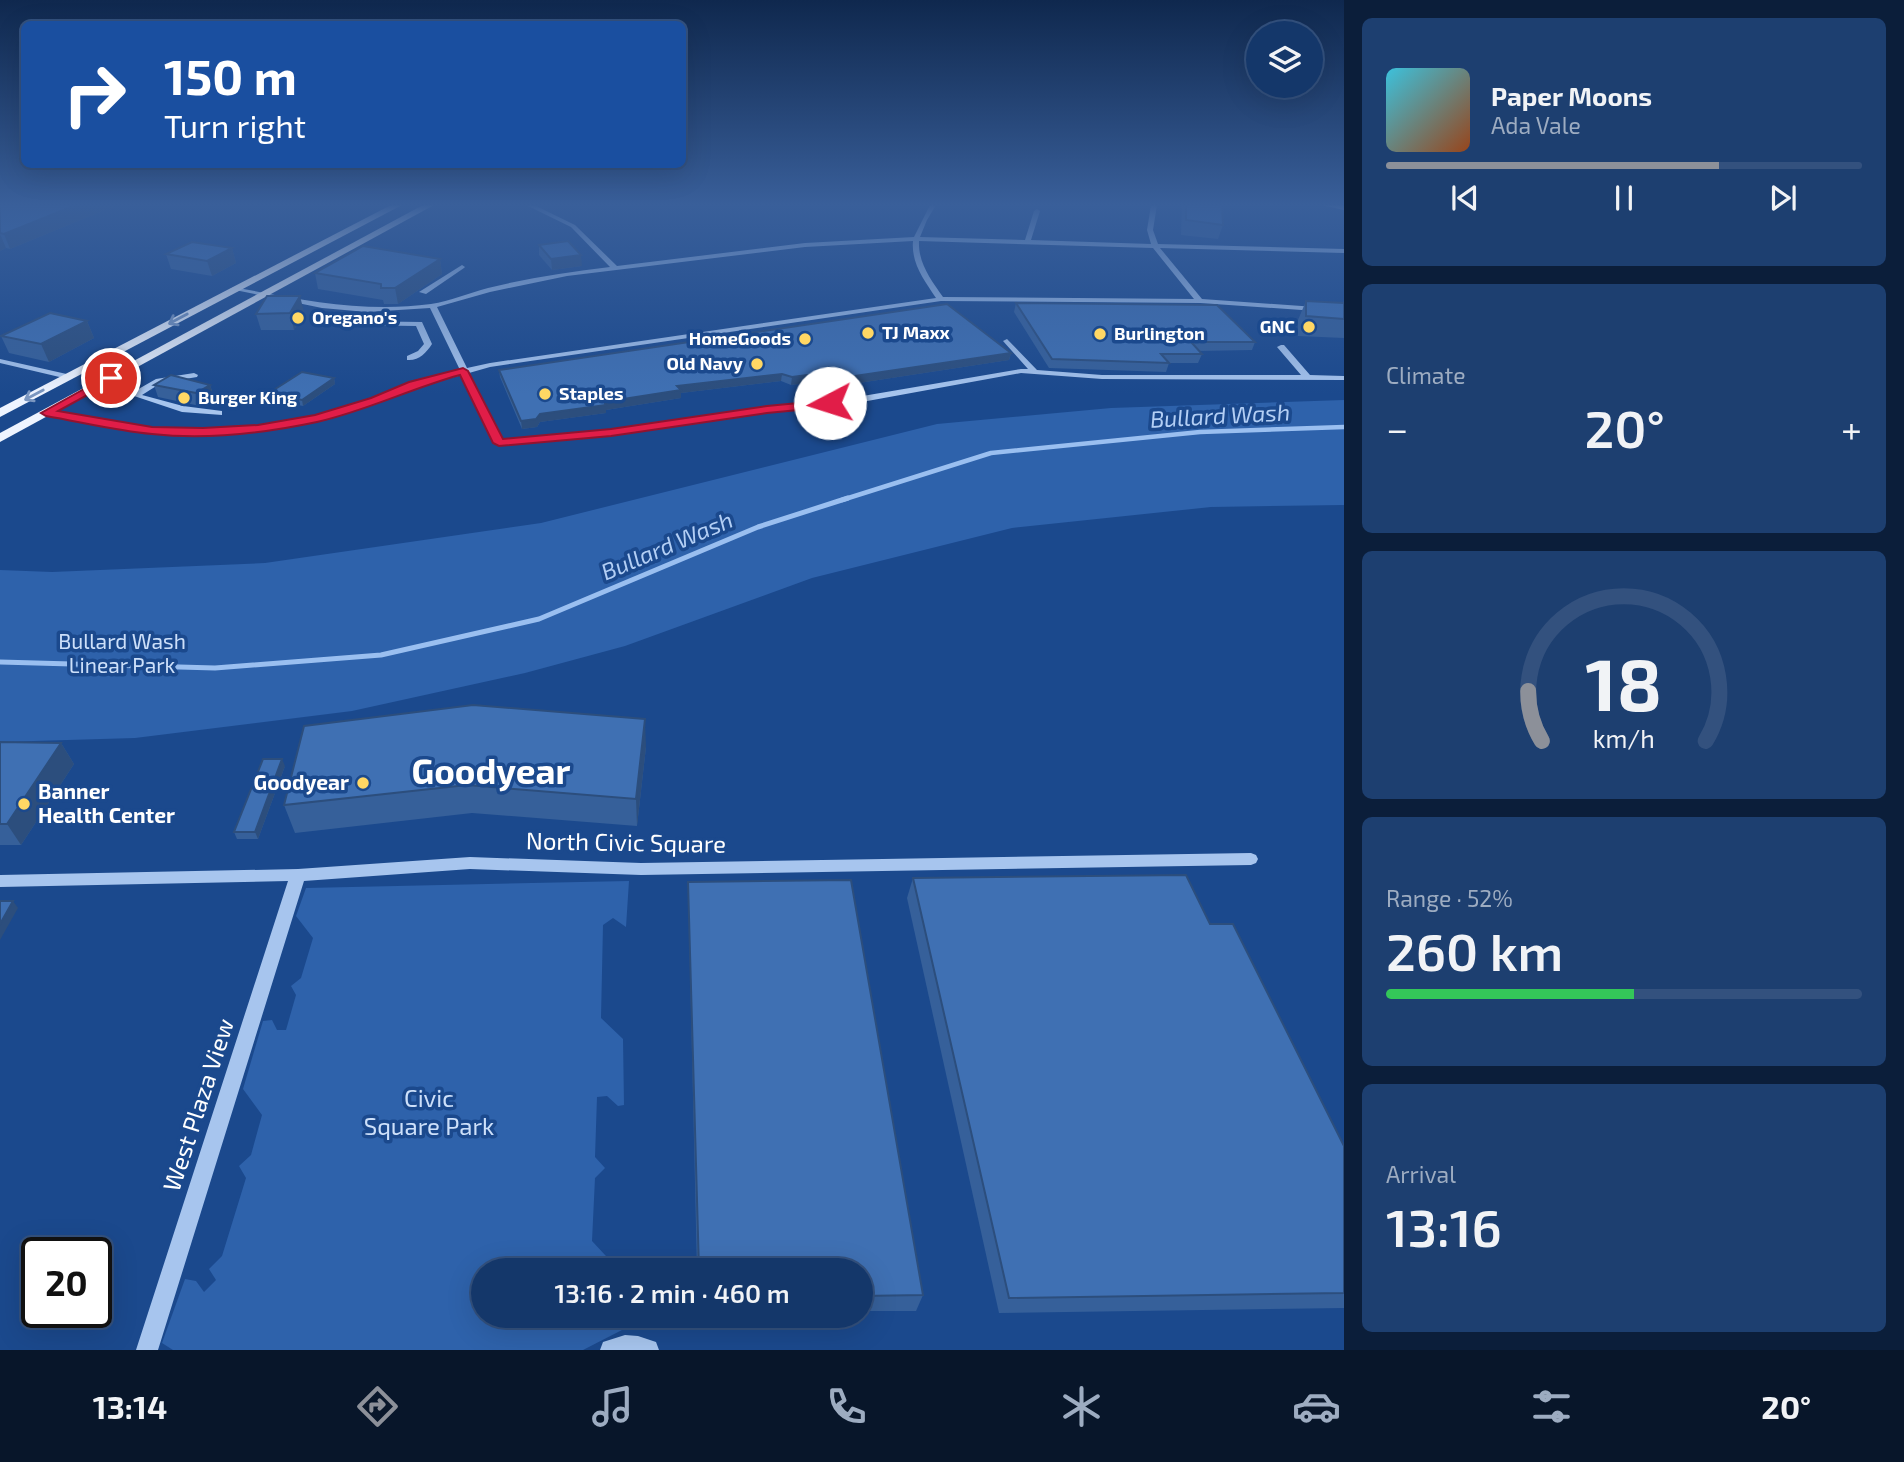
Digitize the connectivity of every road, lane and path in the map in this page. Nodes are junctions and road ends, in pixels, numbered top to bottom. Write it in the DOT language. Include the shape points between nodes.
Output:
graph roads {
  1 [pos="275,268"];
  2 [pos="313,268"];
  3 [pos="460,268"];
  4 [pos="615,268"];
  5 [pos="920,268"];
  6 [pos="1173,268"];
  7 [pos="234,289"];
  8 [pos="424,292"];
  9 [pos="263,295"];
  10 [pos="941,299"];
  11 [pos="1200,301"];
  12 [pos="433,306"];
  13 [pos="1344,311"];
  14 [pos="350,323"];
  15 [pos="1007,341"];
  16 [pos="1281,347"];
  17 [pos="121,348"];
  18 [pos="410,358"];
  19 [pos="0,361"];
  20 [pos="463,371"];
  21 [pos="1034,371"];
  22 [pos="194,375"];
  23 [pos="68,377"];
  24 [pos="1308,378"];
  25 [pos="1344,379"];
  26 [pos="0,412"];
  27 [pos="46,413"];
  28 [pos="219,413"];
  29 [pos="0,438"];
  30 [pos="1251,859"];
  31 [pos="298,875"];
  32 [pos="0,881"];
  33 [pos="147,1350"];
  34 [pos="611,1350"];
  35 [pos="648,1350"];
  1 -- 7 [label="main road"];
  2 -- 9 [label="main road"];
  3 -- 8 [label="street"];
  4 -- 12 [label="street" via="541,278"];
  5 -- 10 [label="street"];
  6 -- 11 [label="street"];
  7 -- 9 [label="street"];
  7 -- 17 [label="main road, one-way"];
  9 -- 12 [label="street" via="367,310"];
  9 -- 27 [label="main road"];
  10 -- 11 [label="street"];
  10 -- 20 [label="street"];
  11 -- 13 [label="street"];
  12 -- 20 [label="street"];
  14 -- 18 [label="street" via="419,324 428,344"];
  15 -- 21 [label="street"];
  16 -- 24 [label="street"];
  17 -- 23 [label="main road"];
  17 -- 27 [label="main road" via="97,374 47,401"];
  19 -- 23 [label="street"];
  20 -- 21 [label="street" via="499,443 851,401"];
  20 -- 27 [label="street" via="317,418 258,428 152,431"];
  21 -- 24 [label="street" via="1102,377"];
  22 -- 28 [label="street" via="159,381 138,393 143,399 182,409"];
  23 -- 26 [label="main road, one-way"];
  24 -- 25 [label="street"];
  27 -- 29 [label="main road"];
  30 -- 31 [label="street, North Civic Square" via="640,869 470,863"];
  31 -- 32 [label="street, North Civic Square"];
  31 -- 33 [label="street, West Plaza View"];
  34 -- 35 [label="street" via="635,1345"];
}
